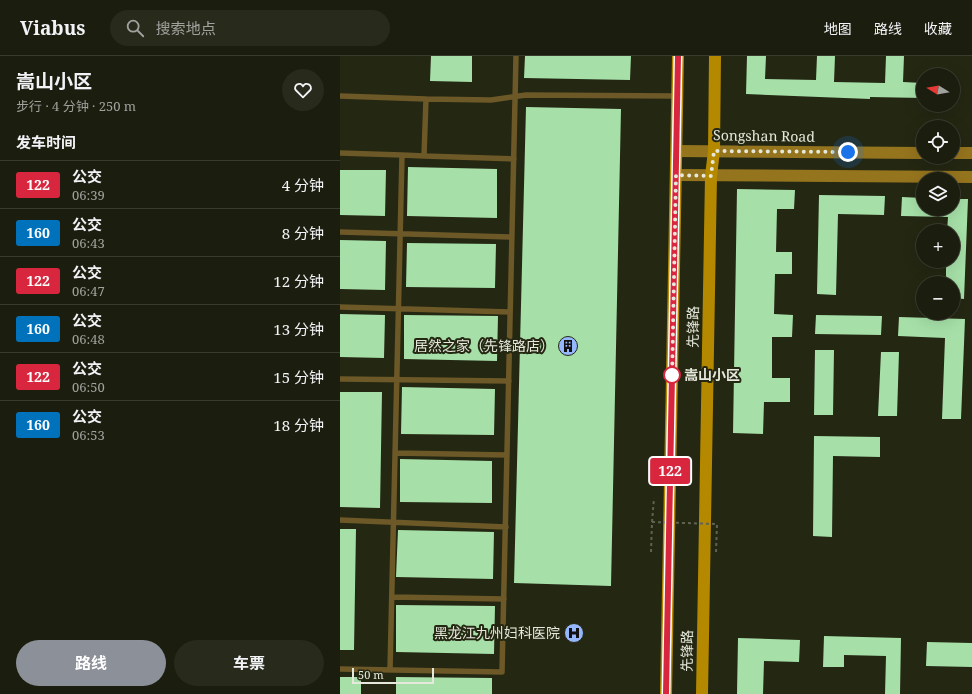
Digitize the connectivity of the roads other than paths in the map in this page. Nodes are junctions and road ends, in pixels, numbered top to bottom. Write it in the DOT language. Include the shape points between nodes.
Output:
graph roads {
  1 [pos="516,56"];
  2 [pos="678,56"];
  3 [pos="715,56"];
  4 [pos="340,96"];
  5 [pos="515,96"];
  6 [pos="677,96"];
  7 [pos="426,99"];
  8 [pos="677,151"];
  9 [pos="714,151"];
  10 [pos="340,153"];
  11 [pos="916,153"];
  12 [pos="960,153"];
  13 [pos="972,153"];
  14 [pos="402,155"];
  15 [pos="424,156"];
  16 [pos="514,159"];
  17 [pos="676,175"];
  18 [pos="711,176"];
  19 [pos="972,177"];
  20 [pos="340,232"];
  21 [pos="400,234"];
  22 [pos="512,237"];
  23 [pos="340,307"];
  24 [pos="399,309"];
  25 [pos="510,312"];
  26 [pos="340,379"];
  27 [pos="397,380"];
  28 [pos="509,381"];
  29 [pos="395,453"];
  30 [pos="507,456"];
  31 [pos="340,520"];
  32 [pos="394,523"];
  33 [pos="506,528"];
  34 [pos="392,597"];
  35 [pos="504,599"];
  36 [pos="340,669"];
  37 [pos="390,670"];
  38 [pos="666,694"];
  39 [pos="702,694"];
  1 -- 5 [label="lane"];
  2 -- 6 [label="main road, 先锋路"];
  3 -- 9 [label="main road, 先锋路"];
  4 -- 7 [label="lane"];
  5 -- 6 [label="lane"];
  5 -- 7 [label="lane" via="491,100"];
  5 -- 16 [label="lane"];
  6 -- 8 [label="main road, 先锋路"];
  7 -- 15 [label="lane"];
  8 -- 9 [label="main road, Songshan Road"];
  8 -- 17 [label="main road, 先锋路"];
  9 -- 11 [label="main road, Songshan Road"];
  9 -- 18 [label="main road, 先锋路"];
  10 -- 14 [label="lane"];
  12 -- 13 [label="main road"];
  14 -- 15 [label="lane"];
  14 -- 21 [label="lane"];
  15 -- 16 [label="lane"];
  16 -- 22 [label="lane"];
  17 -- 18 [label="main road"];
  17 -- 38 [label="main road, 先锋路"];
  18 -- 19 [label="main road"];
  18 -- 39 [label="main road, 先锋路"];
  20 -- 21 [label="lane"];
  21 -- 22 [label="lane"];
  21 -- 24 [label="lane"];
  22 -- 25 [label="lane"];
  23 -- 24 [label="lane"];
  24 -- 25 [label="lane"];
  24 -- 27 [label="lane"];
  25 -- 28 [label="lane"];
  26 -- 27 [label="lane"];
  27 -- 28 [label="lane"];
  27 -- 29 [label="lane"];
  28 -- 30 [label="lane"];
  29 -- 30 [label="lane"];
  29 -- 32 [label="lane"];
  30 -- 33 [label="lane"];
  31 -- 32 [label="lane"];
  32 -- 33 [label="lane"];
  32 -- 34 [label="lane"];
  33 -- 35 [label="lane"];
  34 -- 35 [label="lane"];
  34 -- 37 [label="lane"];
  35 -- 37 [label="lane" via="502,672"];
  36 -- 37 [label="lane"];
}
